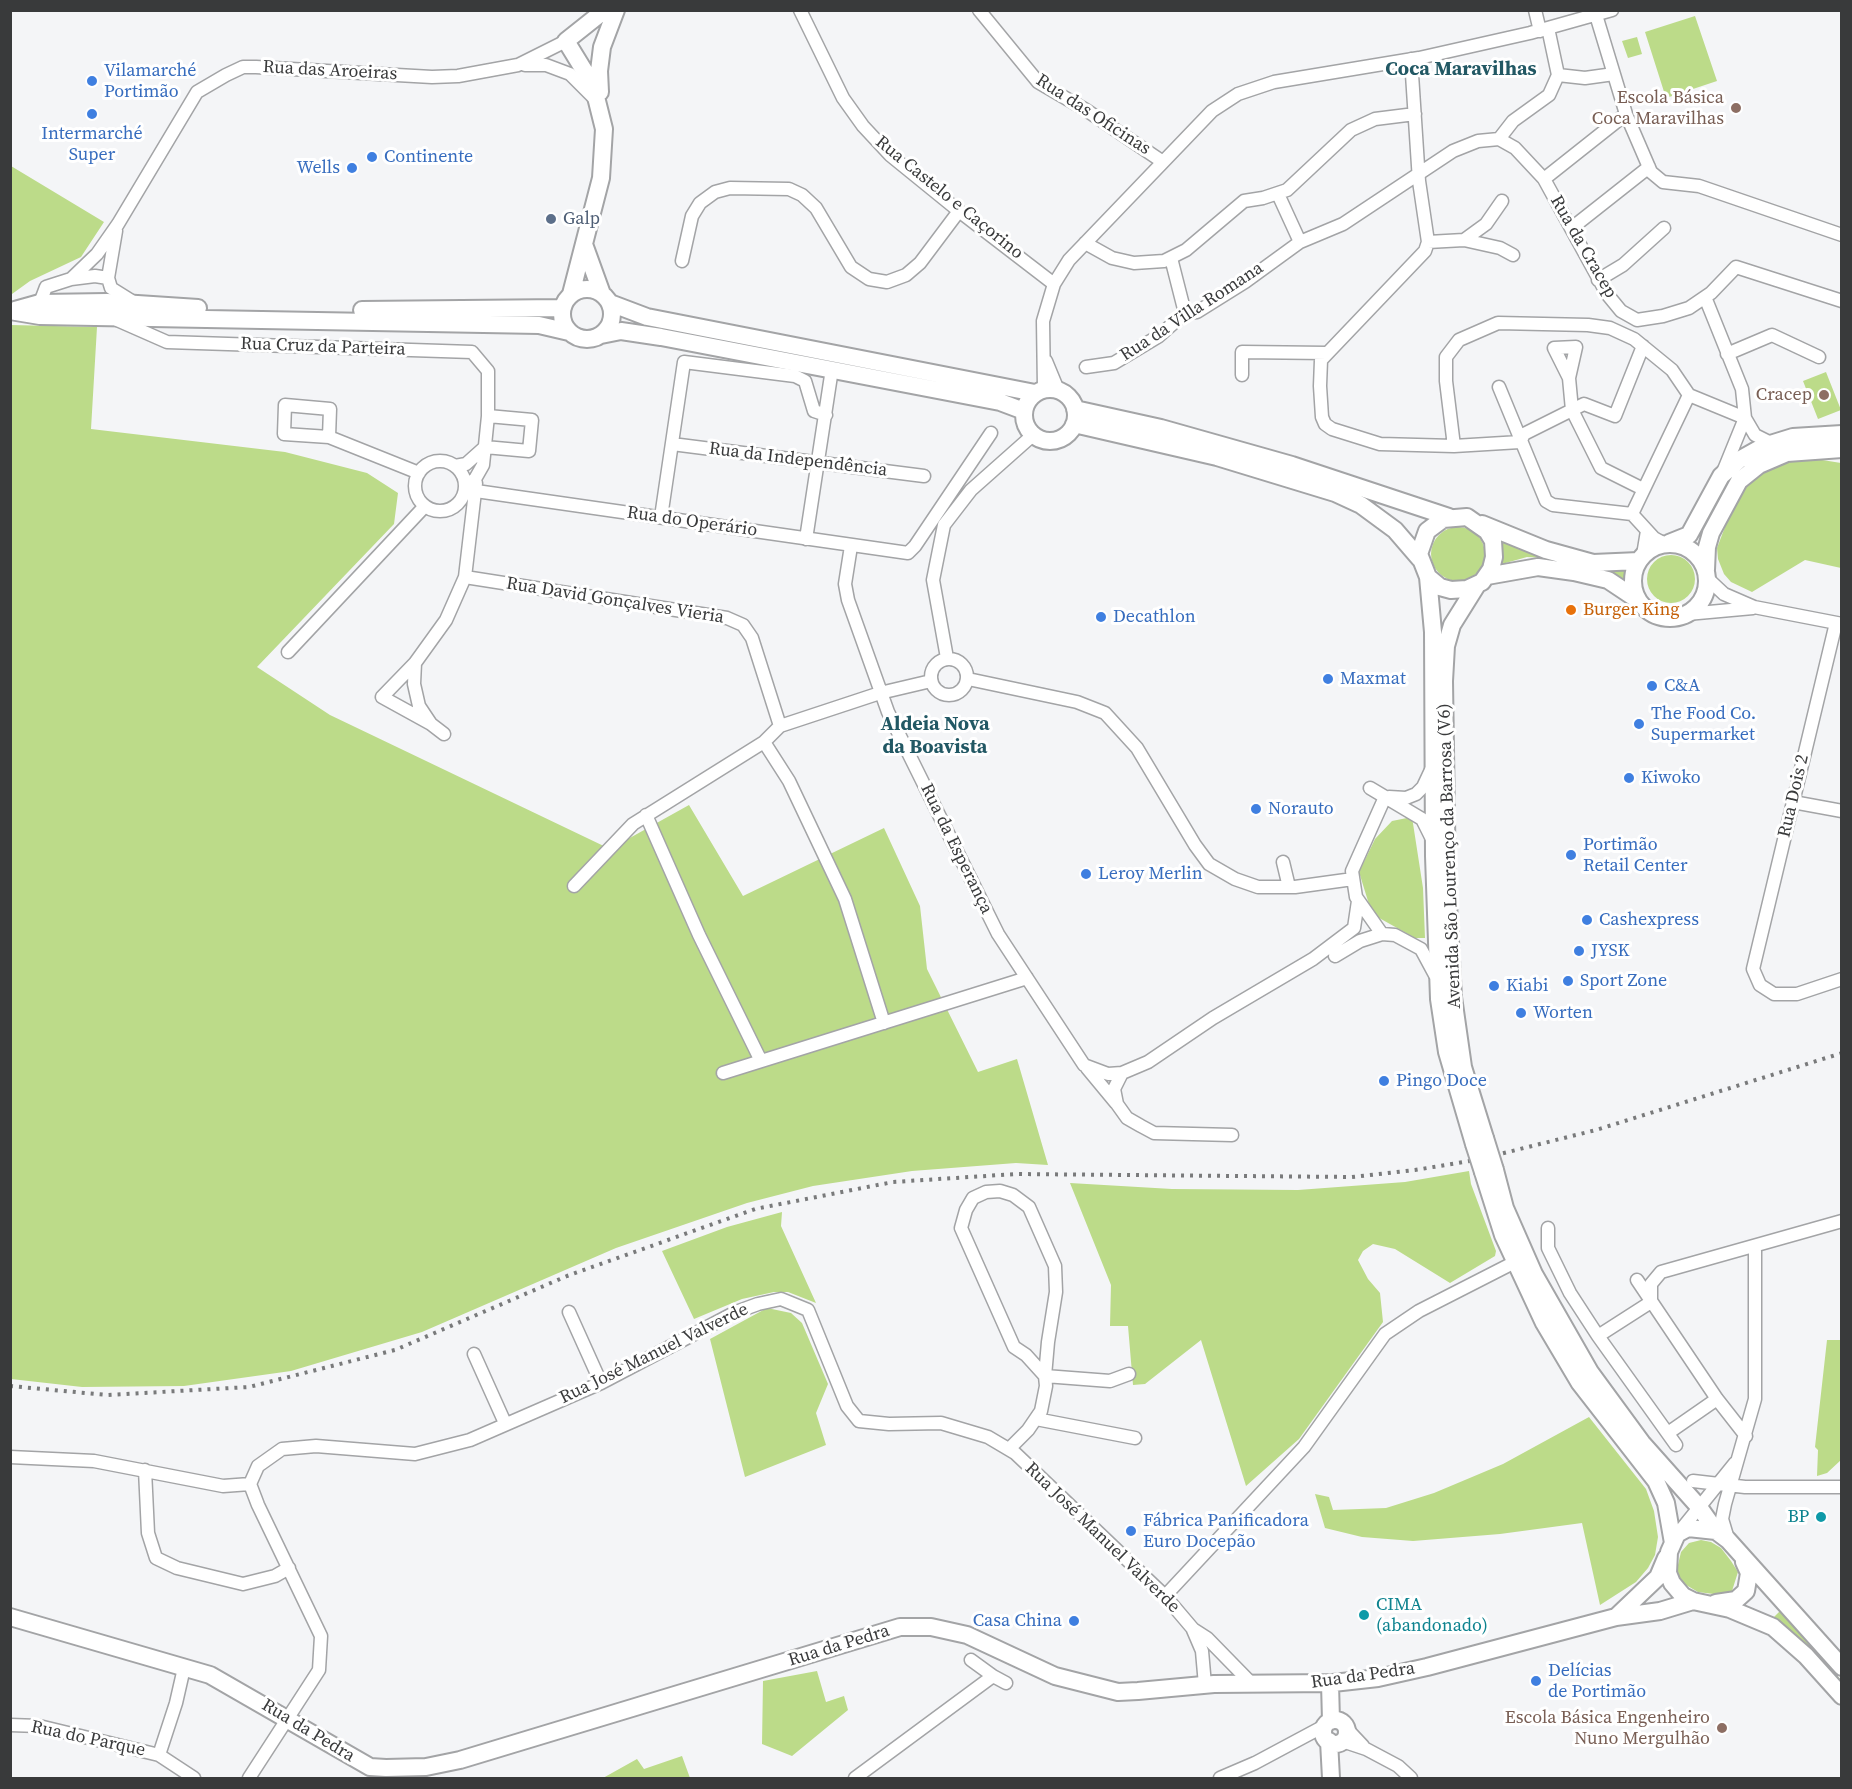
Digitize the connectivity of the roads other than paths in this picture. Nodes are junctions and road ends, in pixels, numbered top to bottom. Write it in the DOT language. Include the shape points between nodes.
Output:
graph roads {
  1 [pos="605,10"];
  2 [pos="616,10"];
  3 [pos="800,10"];
  4 [pos="979,10"];
  5 [pos="1612,10"];
  6 [pos="1536,11"];
  7 [pos="1596,15"];
  8 [pos="1544,30"];
  9 [pos="566,41"];
  10 [pos="1411,59"];
  11 [pos="518,65"];
  12 [pos="1614,74"];
  13 [pos="1558,75"];
  14 [pos="600,105"];
  15 [pos="1415,114"];
  16 [pos="1626,114"];
  17 [pos="1499,140"];
  18 [pos="1163,162"];
  19 [pos="1649,167"];
  20 [pos="1419,176"];
  21 [pos="1544,179"];
  22 [pos="1278,194"];
  23 [pos="1502,201"];
  24 [pos="959,211"];
  25 [pos="118,224"];
  26 [pos="1573,227"];
  27 [pos="1665,228"];
  28 [pos="1842,235"];
  29 [pos="1464,240"];
  30 [pos="1300,242"];
  31 [pos="1428,242"];
  32 [pos="1085,243"];
  33 [pos="585,246"];
  34 [pos="1514,255"];
  35 [pos="1171,258"];
  36 [pos="682,261"];
  37 [pos="72,279"];
  38 [pos="1598,280"];
  39 [pos="1054,284"];
  40 [pos="1705,297"];
  41 [pos="606,298"];
  42 [pos="106,300"];
  43 [pos="567,301"];
  44 [pos="1842,301"];
  45 [pos="43,309"];
  46 [pos="11,311"];
  47 [pos="1185,313"];
  48 [pos="568,332"];
  49 [pos="601,335"];
  50 [pos="1643,346"];
  51 [pos="1327,353"];
  52 [pos="1727,354"];
  53 [pos="1819,357"];
  54 [pos="1086,367"];
  55 [pos="832,369"];
  56 [pos="1242,375"];
  57 [pos="1569,378"];
  58 [pos="1499,387"];
  59 [pos="1046,391"];
  60 [pos="1689,395"];
  61 [pos="1572,410"];
  62 [pos="1024,411"];
  63 [pos="826,415"];
  64 [pos="488,416"];
  65 [pos="1075,417"];
  66 [pos="1745,418"];
  67 [pos="991,433"];
  68 [pos="1842,434"];
  69 [pos="1033,435"];
  70 [pos="329,437"];
  71 [pos="1520,442"];
  72 [pos="672,444"];
  73 [pos="1773,444"];
  74 [pos="1454,446"];
  75 [pos="485,447"];
  76 [pos="1842,449"];
  77 [pos="819,463"];
  78 [pos="455,466"];
  79 [pos="419,473"];
  80 [pos="924,476"];
  81 [pos="1721,476"];
  82 [pos="470,487"];
  83 [pos="1643,489"];
  84 [pos="425,506"];
  85 [pos="1632,514"];
  86 [pos="661,517"];
  87 [pos="1449,517"];
  88 [pos="1478,522"];
  89 [pos="1647,531"];
  90 [pos="806,539"];
  91 [pos="1667,544"];
  92 [pos="851,546"];
  93 [pos="1641,558"];
  94 [pos="1420,560"];
  95 [pos="1707,575"];
  96 [pos="465,577"];
  97 [pos="1428,577"];
  98 [pos="1482,581"];
  99 [pos="1638,600"];
  100 [pos="1754,607"];
  101 [pos="1687,614"];
  102 [pos="1840,624"];
  103 [pos="288,652"];
  104 [pos="946,658"];
  105 [pos="415,663"];
  106 [pos="968,679"];
  107 [pos="931,681"];
  108 [pos="880,693"];
  109 [pos="431,724"];
  110 [pos="780,726"];
  111 [pos="444,734"];
  112 [pos="764,742"];
  113 [pos="1433,766"];
  114 [pos="1370,788"];
  115 [pos="1385,797"];
  116 [pos="1793,802"];
  117 [pos="1842,811"];
  118 [pos="646,815"];
  119 [pos="1434,845"];
  120 [pos="1283,862"];
  121 [pos="1353,879"];
  122 [pos="574,886"];
  123 [pos="1289,887"];
  124 [pos="1358,901"];
  125 [pos="1382,934"];
  126 [pos="1335,956"];
  127 [pos="1027,978"];
  128 [pos="1842,979"];
  129 [pos="1438,982"];
  130 [pos="884,1023"];
  131 [pos="761,1061"];
  132 [pos="1084,1065"];
  133 [pos="723,1073"];
  134 [pos="1122,1073"];
  135 [pos="1118,1105"];
  136 [pos="1232,1135"];
  137 [pos="1480,1141"];
  138 [pos="1489,1171"];
  139 [pos="1842,1221"];
  140 [pos="1548,1227"];
  141 [pos="1755,1246"];
  142 [pos="1515,1262"];
  143 [pos="1637,1280"];
  144 [pos="1652,1302"];
  145 [pos="569,1312"];
  146 [pos="1599,1336"];
  147 [pos="474,1354"];
  148 [pos="1129,1374"];
  149 [pos="1045,1376"];
  150 [pos="601,1383"];
  151 [pos="1717,1399"];
  152 [pos="1036,1419"];
  153 [pos="505,1423"];
  154 [pos="1668,1433"];
  155 [pos="1746,1436"];
  156 [pos="1135,1437"];
  157 [pos="1676,1445"];
  158 [pos="1009,1449"];
  159 [pos="10,1457"];
  160 [pos="1740,1457"];
  161 [pos="145,1470"];
  162 [pos="1668,1474"];
  163 [pos="1693,1480"];
  164 [pos="250,1484"];
  165 [pos="1724,1485"];
  166 [pos="1842,1487"];
  167 [pos="1700,1507"];
  168 [pos="1722,1535"];
  169 [pos="1673,1543"];
  170 [pos="1743,1560"];
  171 [pos="289,1568"];
  172 [pos="1166,1596"];
  173 [pos="1698,1602"];
  174 [pos="10,1617"];
  175 [pos="1616,1617"];
  176 [pos="1193,1629"];
  177 [pos="971,1660"];
  178 [pos="1842,1667"];
  179 [pos="183,1668"];
  180 [pos="993,1676"];
  181 [pos="1250,1682"];
  182 [pos="1006,1683"];
  183 [pos="1330,1683"];
  184 [pos="1204,1684"];
  185 [pos="1842,1695"];
  186 [pos="286,1720"];
  187 [pos="10,1725"];
  188 [pos="1334,1734"];
  189 [pos="159,1755"];
  190 [pos="371,1773"];
  191 [pos="194,1778"];
  192 [pos="249,1779"];
  193 [pos="855,1779"];
  194 [pos="1220,1779"];
  195 [pos="1331,1779"];
  196 [pos="1340,1779"];
  197 [pos="1411,1779"];
  1 -- 9 [label="main road, Rua das Aroeiras"];
  2 -- 14 [label="main road" via="602,47"];
  3 -- 24 [label="street, Rua Castelo e Caçorino" via="843,98 863,126 890,154"];
  4 -- 18 [label="street, Rua das Oficinas" via="1038,82"];
  5 -- 7 [label="street"];
  6 -- 8 [label="street"];
  7 -- 8 [label="street"];
  7 -- 12 [label="street"];
  8 -- 10 [label="street"];
  8 -- 13 [label="street"];
  9 -- 11 [label="street, Rua das Aroeiras"];
  9 -- 14 [label="main road" via="586,71"];
  10 -- 15 [label="street"];
  10 -- 18 [label="street" via="1274,82 1238,94 1212,111"];
  11 -- 14 [label="street" via="546,65 570,74"];
  11 -- 25 [label="street, Rua das Aroeiras" via="432,77 243,67 197,92"];
  12 -- 13 [label="street" via="1585,78"];
  12 -- 16 [label="street"];
  13 -- 17 [label="street" via="1549,95 1513,121"];
  14 -- 33 [label="main road" via="604,160"];
  15 -- 20 [label="street"];
  15 -- 22 [label="street" via="1375,119 1351,130 1302,177"];
  16 -- 19 [label="street"];
  16 -- 21 [label="street"];
  17 -- 20 [label="street, Rua da Villa Romana" via="1478,141 1452,151"];
  17 -- 21 [label="street, Rua da Cracep" via="1515,148"];
  18 -- 32 [label="street"];
  19 -- 26 [label="street"];
  19 -- 28 [label="street" via="1663,182 1700,186"];
  20 -- 30 [label="street, Rua da Villa Romana" via="1343,224"];
  20 -- 31 [label="street"];
  21 -- 26 [label="street, Rua da Cracep"];
  22 -- 30 [label="street"];
  22 -- 35 [label="street" via="1244,201"];
  23 -- 29 [label="street" via="1486,224"];
  24 -- 36 [label="street" via="920,262 906,274 887,282 869,279 851,267 816,208 802,195 789,189 730,188 715,192 700,203 692,216"];
  24 -- 39 [label="street, Rua Castelo e Caçorino"];
  25 -- 37 [label="street, Rua das Aroeiras" via="97,254"];
  25 -- 42 [label="street, Rua das Aroeiras"];
  26 -- 38 [label="street, Rua da Cracep"];
  27 -- 38 [label="street" via="1623,265"];
  29 -- 31 [label="street"];
  29 -- 34 [label="street"];
  30 -- 47 [label="street, Rua da Villa Romana" via="1197,312"];
  31 -- 51 [label="street" via="1425,251"];
  32 -- 35 [label="street" via="1112,258 1134,263"];
  32 -- 39 [label="street"];
  33 -- 41 [label="main road"];
  33 -- 43 [label="main road"];
  35 -- 47 [label="street"];
  37 -- 42 [label="street" via="95,276"];
  37 -- 45 [label="street" via="46,287"];
  38 -- 40 [label="street, Rua da Cracep" via="1621,311 1637,320 1689,308"];
  39 -- 59 [label="street" via="1043,321"];
  40 -- 44 [label="street, Rua da Cracep" via="1736,267"];
  40 -- 52 [label="street"];
  41 -- 43 [label="main road" via="587,289"];
  41 -- 49 [label="main road" via="611,322"];
  41 -- 59 [label="main road" via="647,317"];
  42 -- 43 [label="main road" via="277,312"];
  42 -- 45 [label="main road"];
  42 -- 48 [label="main road" via="540,325"];
  42 -- 64 [label="street, Rua Cruz da Parteira" via="167,342 472,352 488,371"];
  43 -- 48 [label="main road" via="562,319"];
  45 -- 46 [label="main road"];
  47 -- 54 [label="street, Rua da Villa Romana" via="1159,336 1114,363"];
  48 -- 49 [label="main road" via="584,339"];
  49 -- 55 [label="main road" via="621,332 661,337"];
  50 -- 60 [label="street" via="1672,370"];
  50 -- 61 [label="street" via="1616,416 1584,404"];
  50 -- 74 [label="street" via="1610,328 1541,323 1498,324 1459,340 1446,357"];
  51 -- 56 [label="street" via="1242,352"];
  51 -- 74 [label="street" via="1319,369 1322,417 1332,429 1380,444"];
  52 -- 53 [label="street" via="1772,334"];
  52 -- 66 [label="street" via="1742,389"];
  55 -- 62 [label="main road" via="1000,402"];
  55 -- 63 [label="street"];
  57 -- 61 [label="street"];
  58 -- 71 [label="street"];
  59 -- 62 [label="main road" via="1026,403"];
  59 -- 65 [label="main road" via="1069,397"];
  60 -- 66 [label="street"];
  60 -- 83 [label="street"];
  61 -- 71 [label="street" via="1524,434"];
  61 -- 83 [label="street" via="1601,468"];
  62 -- 69 [label="main road" via="1026,426"];
  63 -- 72 [label="street" via="814,411 805,381 795,376 684,362"];
  63 -- 77 [label="street"];
  64 -- 75 [label="street, Rua Cruz da Parteira"];
  64 -- 75 [label="street" via="532,420 529,451"];
  65 -- 69 [label="main road" via="1067,435 1056,440"];
  65 -- 87 [label="main road" via="1161,428 1283,462"];
  65 -- 94 [label="main road" via="1335,493 1395,530"];
  66 -- 73 [label="street" via="1755,435"];
  66 -- 81 [label="street"];
  67 -- 92 [label="street, Rua do Operário" via="908,553"];
  68 -- 73 [label="main road" via="1793,437"];
  69 -- 104 [label="street" via="971,490 944,525 933,580"];
  70 -- 79 [label="street"];
  71 -- 74 [label="street"];
  71 -- 85 [label="street" via="1546,501"];
  72 -- 77 [label="street, Rua da Independência"];
  72 -- 86 [label="street"];
  73 -- 81 [label="main road" via="1739,459"];
  75 -- 78 [label="street" via="466,464"];
  75 -- 82 [label="street, Rua Cruz da Parteira" via="483,465"];
  76 -- 95 [label="main road" via="1787,453 1759,465 1739,481 1711,533"];
  77 -- 80 [label="street, Rua da Independência"];
  77 -- 90 [label="street"];
  78 -- 79 [label="street" via="437,461"];
  78 -- 82 [label="street"];
  79 -- 84 [label="street" via="415,483"];
  81 -- 91 [label="main road" via="1689,535"];
  82 -- 84 [label="street" via="450,509 439,511"];
  82 -- 86 [label="street, Rua do Operário"];
  82 -- 96 [label="street"];
  83 -- 85 [label="street"];
  84 -- 103 [label="street"];
  85 -- 89 [label="street"];
  86 -- 90 [label="street, Rua do Operário"];
  87 -- 88 [label="main road" via="1463,516"];
  87 -- 94 [label="main road" via="1427,531 1421,542"];
  88 -- 93 [label="main road" via="1546,550 1593,562"];
  88 -- 98 [label="main road" via="1489,534 1494,549 1493,565"];
  89 -- 91 [label="street"];
  89 -- 93 [label="street"];
  90 -- 92 [label="street, Rua do Operário"];
  91 -- 93 [label="main road"];
  91 -- 95 [label="main road" via="1692,550 1701,559"];
  92 -- 108 [label="street, Rua da Esperança" via="845,584 848,600"];
  93 -- 99 [label="main road" via="1633,580"];
  94 -- 97 [label="main road"];
  95 -- 100 [label="street" via="1724,594"];
  95 -- 101 [label="main road" via="1702,600"];
  96 -- 105 [label="street" via="446,620"];
  96 -- 110 [label="street, Rua David Gonçalves Vieria" via="728,618 742,625 752,638"];
  97 -- 98 [label="main road" via="1436,585 1451,590 1464,590"];
  97 -- 113 [label="main road, Avenida São Lourenço da Barrosa (V6)" via="1433,632"];
  98 -- 99 [label="main road" via="1538,567 1556,569 1608,580"];
  98 -- 137 [label="main road, Avenida São Lourenço da Barrosa (V6)" via="1452,625 1444,681 1453,997 1463,1067"];
  99 -- 101 [label="main road" via="1659,616"];
  100 -- 101 [label="street"];
  100 -- 102 [label="street"];
  102 -- 116 [label="street, Rua Dois 2"];
  104 -- 106 [label="street" via="962,663"];
  104 -- 107 [label="street" via="932,669"];
  105 -- 109 [label="street" via="419,706"];
  105 -- 109 [label="street" via="382,697"];
  106 -- 107 [label="street" via="962,690 950,695 938,692"];
  106 -- 123 [label="street" via="1077,702 1105,713 1137,748 1209,864 1258,887"];
  107 -- 108 [label="street"];
  108 -- 110 [label="street"];
  108 -- 127 [label="street, Rua da Esperança" via="982,904"];
  109 -- 111 [label="street"];
  110 -- 112 [label="street"];
  112 -- 118 [label="street"];
  112 -- 130 [label="street" via="789,781 844,899"];
  113 -- 115 [label="street" via="1416,794 1406,798"];
  113 -- 119 [label="main road, Avenida São Lourenço da Barrosa (V6)"];
  114 -- 115 [label="street"];
  115 -- 119 [label="street" via="1422,819"];
  115 -- 121 [label="street" via="1352,871"];
  116 -- 117 [label="street"];
  116 -- 128 [label="street, Rua Dois 2" via="1753,969 1760,985 1774,994 1797,994"];
  118 -- 122 [label="street" via="619,837"];
  118 -- 131 [label="street"];
  119 -- 129 [label="main road, Avenida São Lourenço da Barrosa (V6)"];
  120 -- 123 [label="street"];
  121 -- 123 [label="street"];
  121 -- 124 [label="street"];
  124 -- 125 [label="street"];
  124 -- 134 [label="street" via="1354,928 1313,959 1148,1062"];
  125 -- 126 [label="street"];
  125 -- 129 [label="street" via="1407,939 1421,949"];
  127 -- 130 [label="street"];
  127 -- 132 [label="street, Rua da Esperança"];
  129 -- 137 [label="main road, Avenida São Lourenço da Barrosa (V6)" via="1447,1052"];
  130 -- 131 [label="street"];
  131 -- 133 [label="street"];
  132 -- 134 [label="street" via="1108,1074"];
  132 -- 135 [label="street, Rua da Esperança"];
  134 -- 135 [label="street" via="1114,1089"];
  135 -- 136 [label="street" via="1128,1118 1154,1133"];
  137 -- 138 [label="main road, Avenida São Lourenço da Barrosa (V6), bridge"];
  138 -- 142 [label="main road, Avenida São Lourenço da Barrosa (V6)"];
  138 -- 162 [label="main road, Avenida São Lourenço da Barrosa (V6)" via="1561,1326 1590,1372"];
  139 -- 141 [label="street"];
  140 -- 146 [label="street" via="1548,1248 1570,1293"];
  141 -- 144 [label="street" via="1661,1272 1651,1284"];
  141 -- 155 [label="street" via="1755,1400"];
  142 -- 169 [label="main road, Avenida São Lourenço da Barrosa (V6)" via="1579,1382 1656,1481 1666,1503"];
  142 -- 172 [label="street" via="1419,1311 1385,1334 1304,1447"];
  143 -- 144 [label="street"];
  144 -- 146 [label="street"];
  144 -- 151 [label="street"];
  145 -- 150 [label="street"];
  146 -- 154 [label="street"];
  147 -- 153 [label="street"];
  148 -- 149 [label="street" via="1110,1381"];
  149 -- 149 [label="street" via="1056,1292 1055,1266 1029,1207 1013,1195 986,1192 973,1198 962,1228 1014,1347"];
  149 -- 152 [label="street" via="1041,1411"];
  150 -- 153 [label="street, Rua José Manuel Valverde"];
  150 -- 158 [label="street, Rua José Manuel Valverde" via="736,1312 780,1299 808,1310 847,1406 859,1421 942,1423 988,1437"];
  151 -- 154 [label="street"];
  151 -- 155 [label="street"];
  152 -- 156 [label="street"];
  152 -- 158 [label="street"];
  153 -- 164 [label="street, Rua José Manuel Valverde" via="470,1440 415,1454 316,1446 282,1449 258,1466"];
  154 -- 157 [label="street"];
  155 -- 160 [label="street"];
  158 -- 172 [label="street, Rua José Manuel Valverde"];
  159 -- 161 [label="street" via="94,1461"];
  160 -- 163 [label="street" via="1710,1476"];
  160 -- 165 [label="street"];
  161 -- 164 [label="street" via="223,1486"];
  161 -- 171 [label="street" via="148,1533 156,1558 177,1569 243,1584"];
  162 -- 163 [label="street"];
  162 -- 167 [label="main road, Avenida São Lourenço da Barrosa (V6)"];
  163 -- 165 [label="street"];
  164 -- 171 [label="street"];
  165 -- 166 [label="street"];
  165 -- 167 [label="street"];
  165 -- 168 [label="street"];
  167 -- 168 [label="main road, Avenida São Lourenço da Barrosa (V6)"];
  167 -- 169 [label="street"];
  168 -- 169 [label="main road" via="1688,1528"];
  168 -- 170 [label="main road, Avenida São Lourenço da Barrosa (V6)"];
  169 -- 173 [label="main road, Avenida São Lourenço da Barrosa (V6)" via="1668,1573 1672,1583 1683,1596"];
  169 -- 175 [label="main road" via="1658,1577"];
  170 -- 173 [label="main road, Avenida São Lourenço da Barrosa (V6)" via="1749,1583 1742,1597 1724,1603"];
  170 -- 178 [label="main road, Avenida São Lourenço da Barrosa (V6)"];
  171 -- 186 [label="street" via="321,1636 319,1670"];
  172 -- 176 [label="street, Rua José Manuel Valverde"];
  173 -- 175 [label="main road, Rua da Pedra"];
  173 -- 185 [label="main road, Avenida São Lourenço da Barrosa (V6)" via="1730,1609 1773,1627"];
  174 -- 179 [label="main road, Rua da Pedra"];
  175 -- 183 [label="main road, Rua da Pedra" via="1427,1667"];
  176 -- 181 [label="street"];
  176 -- 184 [label="street" via="1202,1651"];
  177 -- 180 [label="street"];
  179 -- 186 [label="main road, Rua da Pedra" via="210,1675"];
  179 -- 189 [label="street"];
  180 -- 182 [label="street"];
  180 -- 193 [label="street"];
  181 -- 183 [label="main road, Rua da Pedra"];
  181 -- 184 [label="main road, Rua da Pedra"];
  183 -- 188 [label="main road"];
  184 -- 190 [label="main road, Rua da Pedra" via="1118,1692 1055,1676 967,1635 931,1627 900,1627 460,1760"];
  186 -- 190 [label="main road, Rua da Pedra"];
  186 -- 192 [label="street"];
  187 -- 189 [label="street, Rua do Parque" via="39,1726"];
  188 -- 194 [label="street" via="1303,1737"];
  188 -- 195 [label="main road"];
  188 -- 196 [label="main road"];
  188 -- 197 [label="street" via="1398,1766"];
  189 -- 191 [label="street, Rua do Parque"];
}
